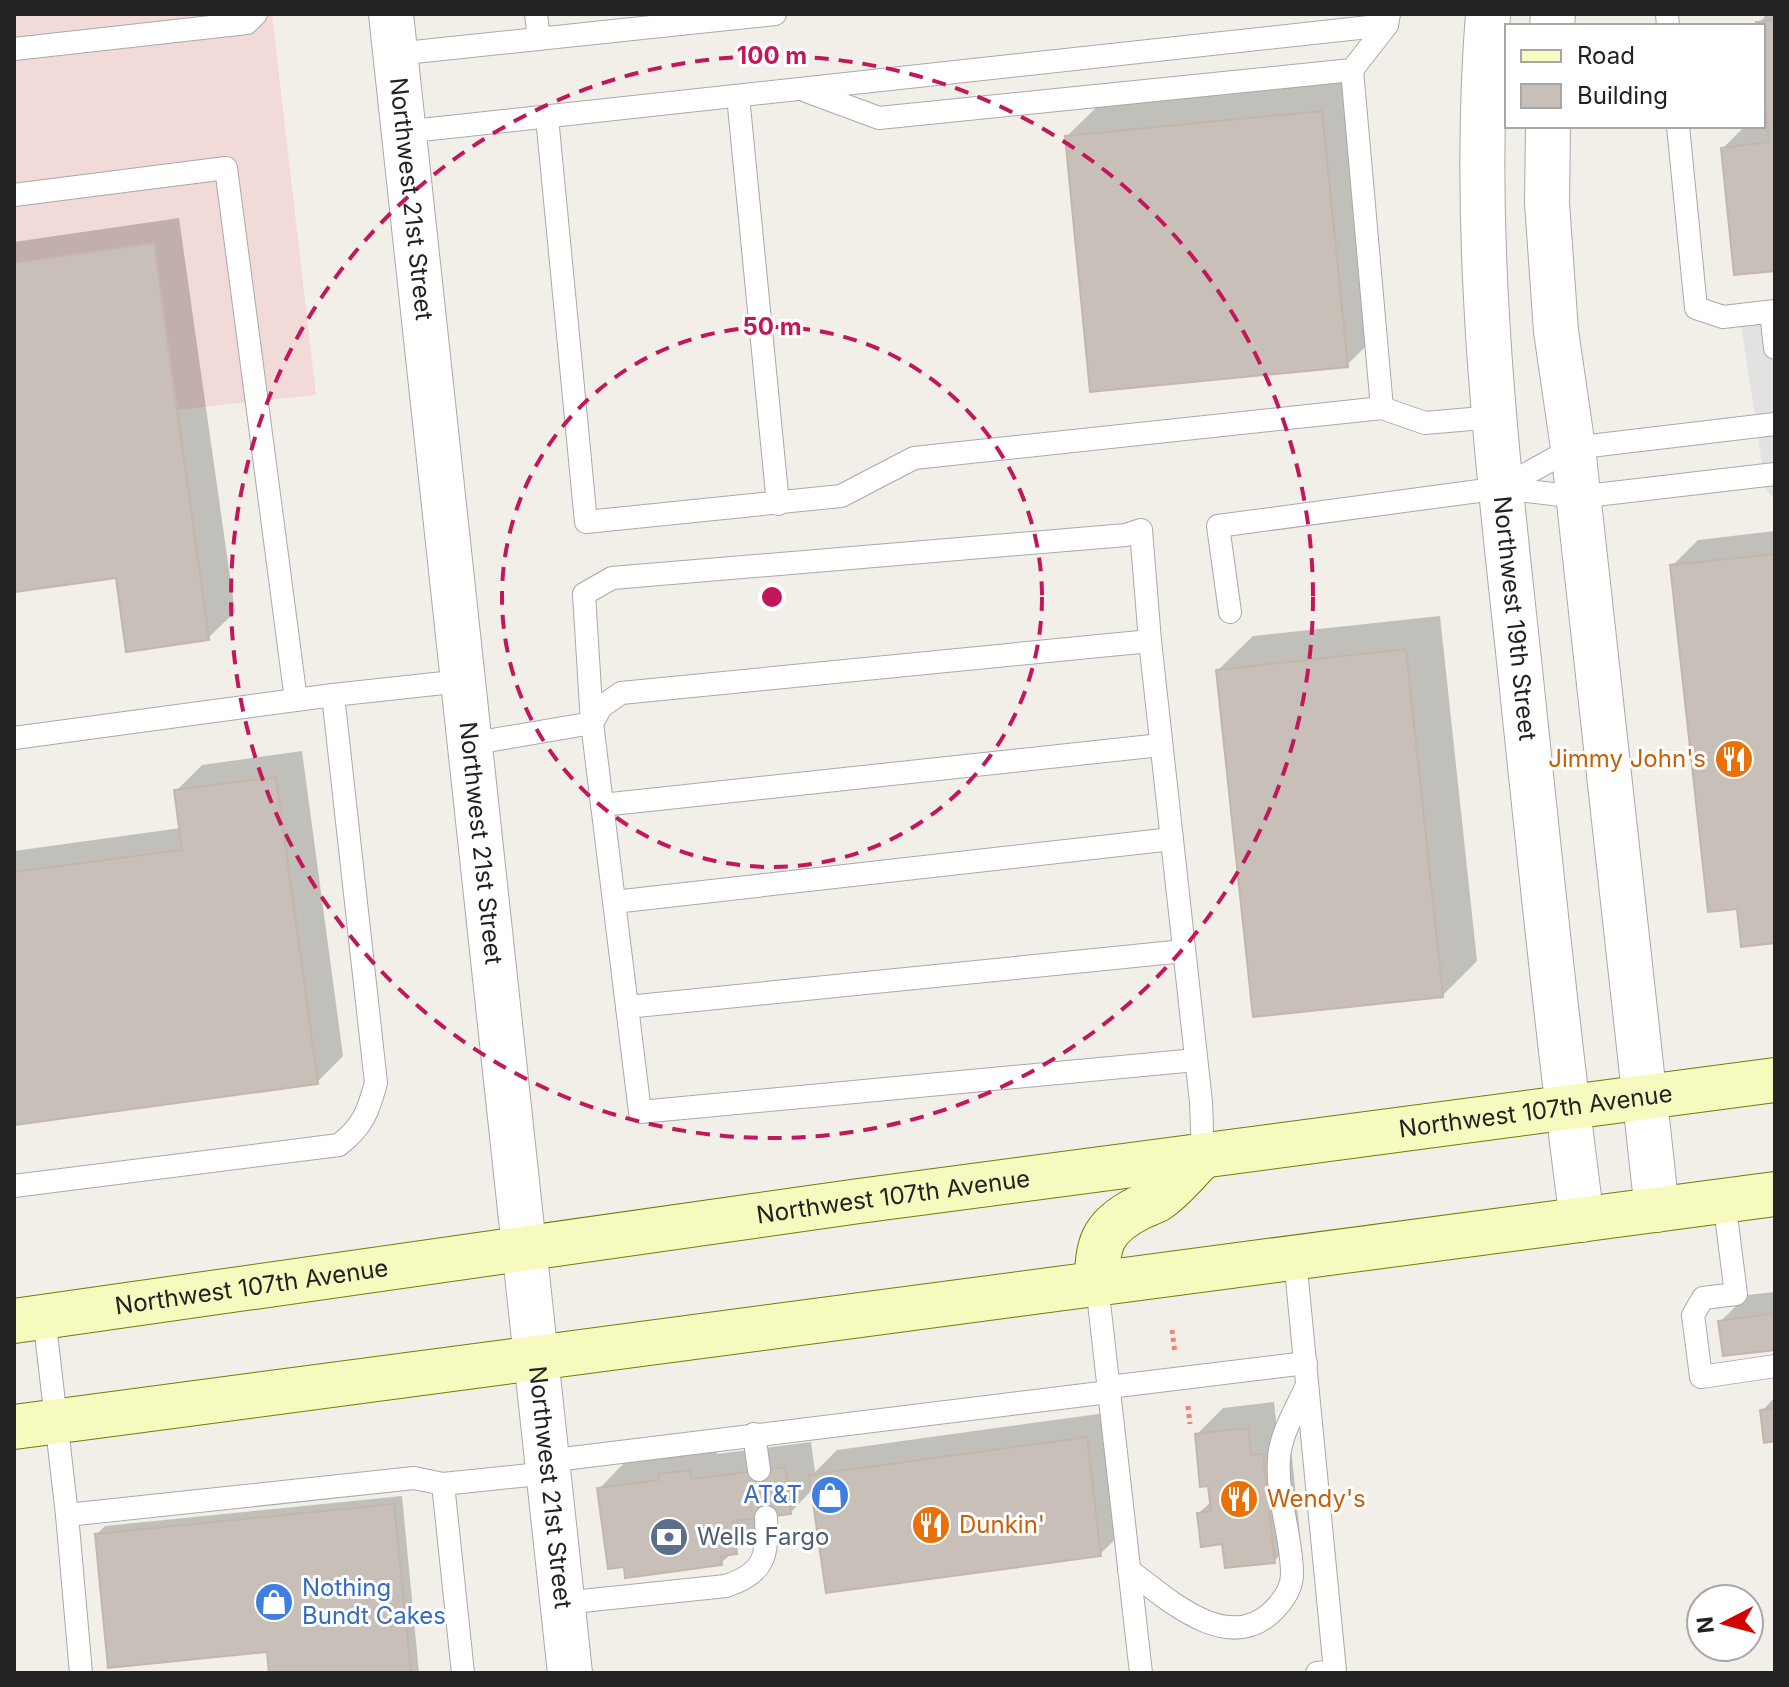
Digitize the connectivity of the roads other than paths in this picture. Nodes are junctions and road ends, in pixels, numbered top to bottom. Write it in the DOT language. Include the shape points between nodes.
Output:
graph roads {
  1 [pos="256,14"];
  2 [pos="536,14"];
  3 [pos="775,14"];
  4 [pos="1488,14"];
  5 [pos="1388,20"];
  6 [pos="393,34"];
  7 [pos="539,39"];
  8 [pos="14,49"];
  9 [pos="1352,70"];
  10 [pos="801,89"];
  11 [pos="738,96"];
  12 [pos="547,117"];
  13 [pos="1548,128"];
  14 [pos="1678,128"];
  15 [pos="403,132"];
  16 [pos="14,195"];
  17 [pos="1773,312"];
  18 [pos="1775,348"];
  19 [pos="1382,408"];
  20 [pos="1494,417"];
  21 [pos="1775,424"];
  22 [pos="1573,448"];
  23 [pos="1775,474"];
  24 [pos="1501,488"];
  25 [pos="1578,497"];
  26 [pos="778,504"];
  27 [pos="1230,612"];
  28 [pos="1150,641"];
  29 [pos="462,681"];
  30 [pos="333,695"];
  31 [pos="296,700"];
  32 [pos="592,723"];
  33 [pos="14,738"];
  34 [pos="469,744"];
  35 [pos="1161,745"];
  36 [pos="602,805"];
  37 [pos="1172,839"];
  38 [pos="614,902"];
  39 [pos="1184,951"];
  40 [pos="627,1007"];
  41 [pos="1196,1060"];
  42 [pos="1775,1080"];
  43 [pos="1642,1098"];
  44 [pos="1568,1108"];
  45 [pos="1203,1156"];
  46 [pos="14,1186"];
  47 [pos="1775,1194"];
  48 [pos="1724,1200"];
  49 [pos="1657,1210"];
  50 [pos="1582,1220"];
  51 [pos="523,1247"];
  52 [pos="1295,1259"];
  53 [pos="1097,1285"];
  54 [pos="29,1319"];
  55 [pos="537,1358"];
  56 [pos="1775,1366"];
  57 [pos="1307,1373"];
  58 [pos="1109,1390"];
  59 [pos="58,1421"];
  60 [pos="14,1427"];
  61 [pos="754,1434"];
  62 [pos="548,1467"];
  63 [pos="759,1470"];
  64 [pos="443,1484"];
  65 [pos="67,1515"];
  66 [pos="766,1517"];
  67 [pos="1129,1570"];
  68 [pos="563,1603"];
  69 [pos="1329,1672"];
  70 [pos="81,1673"];
  71 [pos="463,1673"];
  72 [pos="570,1673"];
  73 [pos="1141,1673"];
  1 -- 8 [label="lane" via="247,23"];
  2 -- 7 [label="lane"];
  3 -- 7 [label="lane"];
  4 -- 20 [label="street, Northwest 19th Street" via="1482,179"];
  5 -- 9 [label="lane"];
  5 -- 10 [label="lane"];
  6 -- 7 [label="lane"];
  6 -- 15 [label="street, Northwest 21st Street"];
  9 -- 10 [label="lane" via="879,118"];
  9 -- 19 [label="lane"];
  10 -- 11 [label="lane"];
  11 -- 12 [label="lane"];
  11 -- 26 [label="lane"];
  12 -- 15 [label="lane"];
  12 -- 26 [label="lane" via="586,522"];
  13 -- 22 [label="street" via="1555,316"];
  14 -- 17 [label="lane" via="1696,308 1723,317"];
  15 -- 29 [label="street, Northwest 21st Street"];
  16 -- 31 [label="lane" via="226,168"];
  17 -- 18 [label="lane"];
  19 -- 20 [label="lane" via="1425,423"];
  19 -- 26 [label="lane" via="914,458 841,496"];
  20 -- 24 [label="street, Northwest 19th Street"];
  21 -- 22 [label="lane"];
  22 -- 24 [label="lane"];
  22 -- 25 [label="street"];
  23 -- 25 [label="lane"];
  24 -- 25 [label="lane"];
  24 -- 27 [label="lane" via="1218,526"];
  24 -- 44 [label="street, Northwest 19th Street"];
  25 -- 43 [label="street"];
  28 -- 32 [label="lane" via="621,693 601,707"];
  28 -- 32 [label="lane" via="1141,530 612,578 584,594"];
  28 -- 35 [label="lane"];
  29 -- 30 [label="lane"];
  29 -- 34 [label="street, Northwest 21st Street"];
  30 -- 31 [label="lane"];
  30 -- 46 [label="lane" via="376,1083 357,1131 339,1145"];
  31 -- 33 [label="lane"];
  32 -- 34 [label="lane"];
  32 -- 36 [label="lane"];
  34 -- 51 [label="street, Northwest 21st Street"];
  35 -- 36 [label="lane"];
  35 -- 37 [label="lane"];
  36 -- 38 [label="lane"];
  37 -- 38 [label="lane"];
  37 -- 39 [label="lane"];
  38 -- 40 [label="lane"];
  39 -- 40 [label="lane"];
  39 -- 41 [label="lane"];
  40 -- 41 [label="lane" via="640,1112"];
  41 -- 45 [label="lane"];
  42 -- 43 [label="main road, Northwest 107th Avenue"];
  43 -- 44 [label="main road, Northwest 107th Avenue"];
  43 -- 49 [label="street"];
  44 -- 45 [label="main road, Northwest 107th Avenue"];
  44 -- 50 [label="street, Northwest 19th Street"];
  45 -- 51 [label="main road, Northwest 107th Avenue"];
  45 -- 53 [label="main road" via="1157,1200 1111,1227 1097,1254"];
  47 -- 48 [label="main road"];
  48 -- 49 [label="main road"];
  48 -- 56 [label="lane" via="1736,1294 1703,1298 1693,1315 1701,1377"];
  49 -- 50 [label="main road"];
  50 -- 52 [label="main road"];
  51 -- 54 [label="main road, Northwest 107th Avenue"];
  51 -- 55 [label="street, Northwest 21st Street"];
  52 -- 53 [label="main road"];
  52 -- 57 [label="lane"];
  53 -- 55 [label="main road"];
  53 -- 58 [label="lane"];
  54 -- 59 [label="lane"];
  55 -- 59 [label="main road"];
  55 -- 62 [label="street, Northwest 21st Street"];
  57 -- 58 [label="lane"];
  57 -- 67 [label="lane" via="1279,1460 1292,1577 1285,1599 1255,1623 1231,1627 1202,1622"];
  57 -- 69 [label="lane"];
  58 -- 61 [label="lane"];
  58 -- 67 [label="lane"];
  59 -- 60 [label="main road"];
  59 -- 65 [label="lane"];
  61 -- 62 [label="lane"];
  61 -- 63 [label="lane"];
  62 -- 64 [label="lane"];
  62 -- 68 [label="street, Northwest 21st Street"];
  64 -- 65 [label="lane" via="414,1478"];
  64 -- 71 [label="lane"];
  65 -- 70 [label="lane"];
  66 -- 68 [label="lane" via="765,1552 748,1579 726,1586"];
  67 -- 73 [label="lane"];
  68 -- 72 [label="street, Northwest 21st Street"];
}
